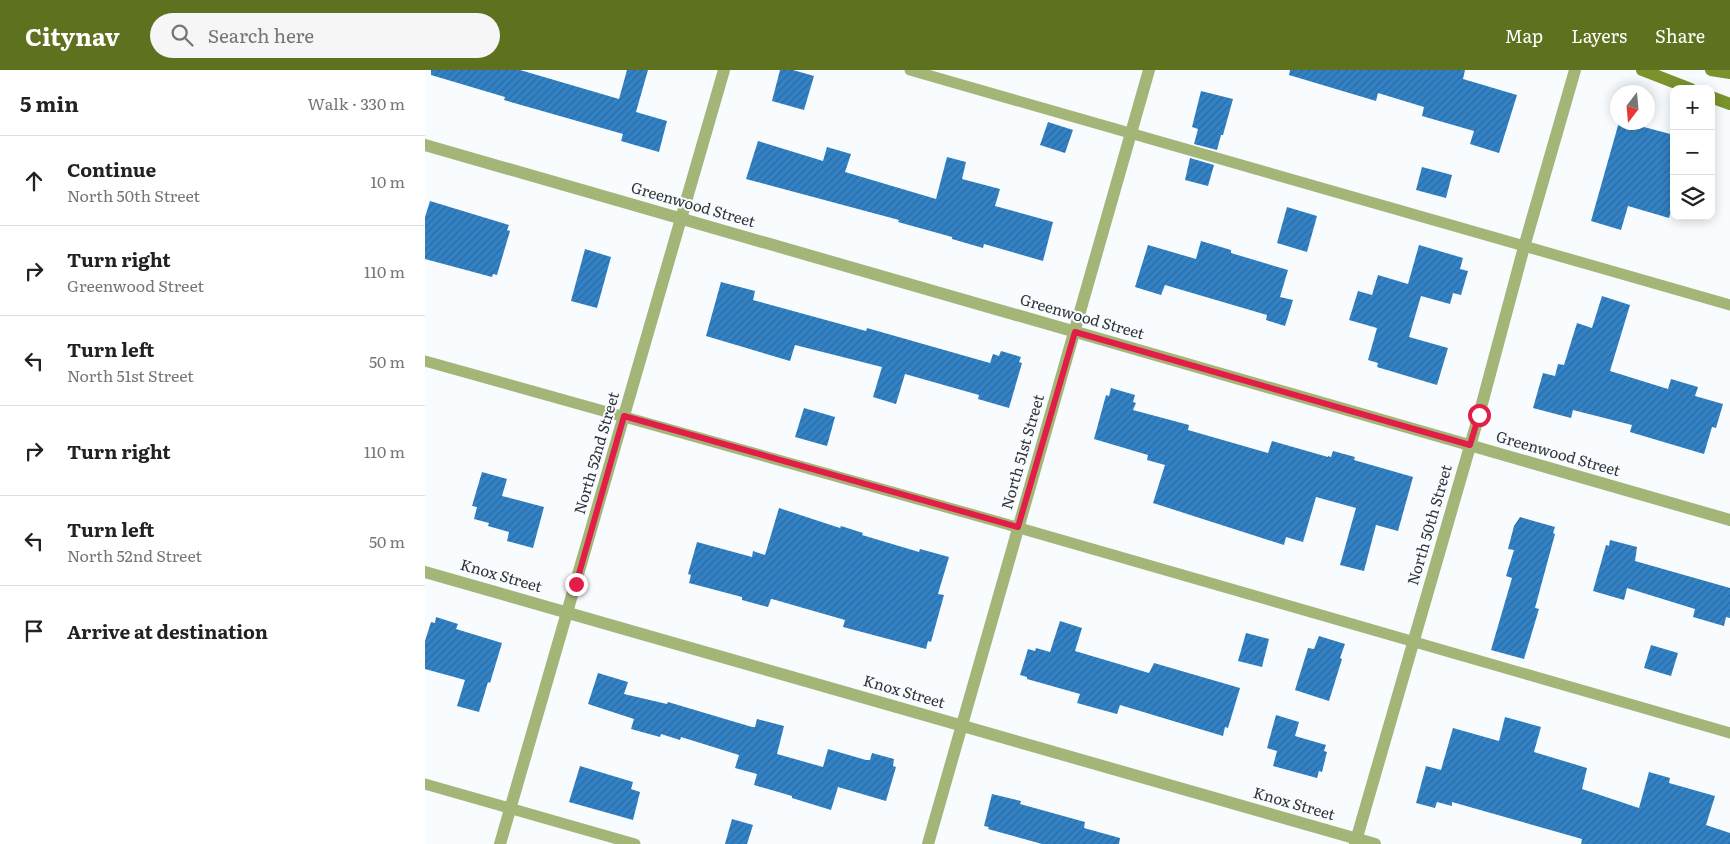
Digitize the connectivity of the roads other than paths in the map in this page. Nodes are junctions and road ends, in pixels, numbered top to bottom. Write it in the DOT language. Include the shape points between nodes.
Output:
graph roads {
  1 [pos="724,70"];
  2 [pos="910,70"];
  3 [pos="1149,70"];
  4 [pos="1575,70"];
  5 [pos="1642,70"];
  6 [pos="1711,70"];
  7 [pos="1730,73"];
  8 [pos="1681,85"];
  9 [pos="1715,98"];
  10 [pos="1730,104"];
  11 [pos="1131,133"];
  12 [pos="425,145"];
  13 [pos="681,219"];
  14 [pos="1524,246"];
  15 [pos="1730,305"];
  16 [pos="1075,332"];
  17 [pos="425,361"];
  18 [pos="624,416"];
  19 [pos="1470,445"];
  20 [pos="1730,520"];
  21 [pos="1018,527"];
  22 [pos="425,572"];
  23 [pos="568,612"];
  24 [pos="1413,642"];
  25 [pos="961,726"];
  26 [pos="1730,733"];
  27 [pos="425,784"];
  28 [pos="511,808"];
  29 [pos="1356,841"];
  30 [pos="500,844"];
  31 [pos="635,844"];
  32 [pos="928,844"];
  33 [pos="1375,844"];
  1 -- 13 [label="street, North 52nd Street"];
  2 -- 11 [label="lane"];
  3 -- 11 [label="street, North 51st Street"];
  4 -- 14 [label="street, North 50th Street"];
  5 -- 8 [label="main road"];
  6 -- 7 [label="main road"];
  9 -- 10 [label="main road"];
  11 -- 14 [label="lane"];
  11 -- 16 [label="street, North 51st Street"];
  12 -- 13 [label="street, Greenwood Street"];
  13 -- 16 [label="street, Greenwood Street"];
  13 -- 18 [label="street, North 52nd Street"];
  14 -- 15 [label="lane"];
  14 -- 19 [label="street, North 50th Street"];
  16 -- 19 [label="street, Greenwood Street"];
  16 -- 21 [label="street, North 51st Street"];
  17 -- 18 [label="lane"];
  18 -- 21 [label="lane"];
  18 -- 23 [label="street, North 52nd Street"];
  19 -- 20 [label="street, Greenwood Street"];
  19 -- 24 [label="street, North 50th Street"];
  21 -- 24 [label="lane"];
  21 -- 25 [label="street, North 51st Street"];
  22 -- 23 [label="street, Knox Street"];
  23 -- 25 [label="street, Knox Street"];
  23 -- 28 [label="street, North 52nd Street"];
  24 -- 26 [label="lane"];
  24 -- 29 [label="street, North 50th Street"];
  25 -- 29 [label="street, Knox Street"];
  25 -- 32 [label="street, North 51st Street"];
  27 -- 28 [label="lane"];
  28 -- 30 [label="street, North 52nd Street"];
  28 -- 31 [label="lane"];
  29 -- 33 [label="street, Knox Street"];
}
